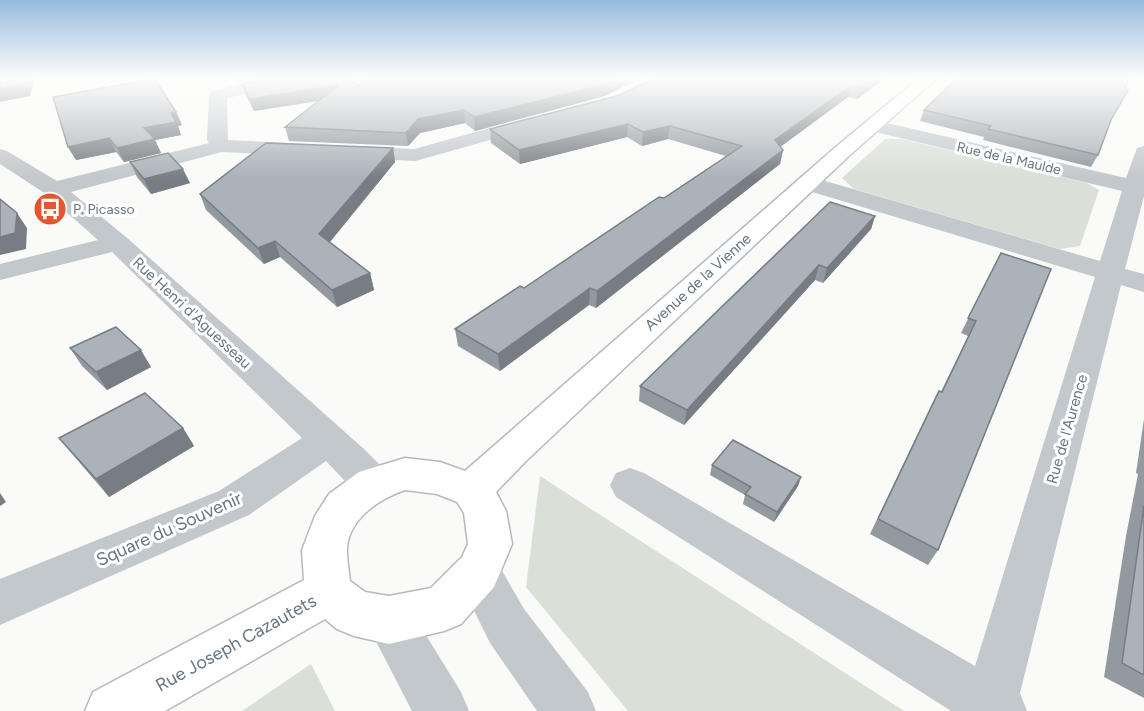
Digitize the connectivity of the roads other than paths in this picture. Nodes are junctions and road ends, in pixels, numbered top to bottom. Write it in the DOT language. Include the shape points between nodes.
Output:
graph roads {
  1 [pos="219,112"];
  2 [pos="890,112"];
  3 [pos="557,116"];
  4 [pos="874,126"];
  5 [pos="220,143"];
  6 [pos="1144,152"];
  7 [pos="414,154"];
  8 [pos="0,155"];
  9 [pos="460,166"];
  10 [pos="807,183"];
  11 [pos="46,184"];
  12 [pos="1139,188"];
  13 [pos="117,243"];
  14 [pos="0,272"];
  15 [pos="1127,278"];
  16 [pos="329,440"];
  17 [pos="373,484"];
  18 [pos="630,485"];
  19 [pos="472,490"];
  20 [pos="478,572"];
  21 [pos="328,592"];
  22 [pos="0,602"];
  23 [pos="389,620"];
  24 [pos="995,708"];
  25 [pos="112,711"];
  26 [pos="442,711"];
  27 [pos="569,711"];
  1 -- 5 [label="street"];
  2 -- 4 [label="street, Avenue de la Vienne"];
  3 -- 7 [label="street"];
  4 -- 10 [label="street, Avenue de la Vienne"];
  4 -- 12 [label="street, Rue de la Maulde"];
  5 -- 7 [label="street"];
  5 -- 11 [label="street"];
  6 -- 12 [label="street, Rue de l'Aurence"];
  7 -- 9 [label="street"];
  8 -- 11 [label="street, Rue Henri d'Aguesseau"];
  10 -- 15 [label="street"];
  10 -- 19 [label="street, Avenue de la Vienne"];
  11 -- 13 [label="street, Rue Henri d'Aguesseau"];
  12 -- 15 [label="street, Rue de l'Aurence"];
  13 -- 14 [label="street"];
  13 -- 16 [label="street, Rue Henri d'Aguesseau"];
  15 -- 24 [label="street, Rue de l'Aurence"];
  16 -- 17 [label="street, Rue Henri d'Aguesseau"];
  16 -- 22 [label="street, Square du Souvenir" via="234,503"];
  17 -- 19 [label="street" via="405,474 440,478"];
  17 -- 21 [label="street" via="344,506 330,529 324,550"];
  18 -- 24 [label="street"];
  19 -- 20 [label="street" via="485,511 490,544"];
  20 -- 23 [label="street" via="444,608"];
  20 -- 27 [label="street" via="507,626"];
  21 -- 23 [label="street" via="354,613"];
  21 -- 25 [label="street, Rue Joseph Cazautets"];
  23 -- 26 [label="street"];
}
